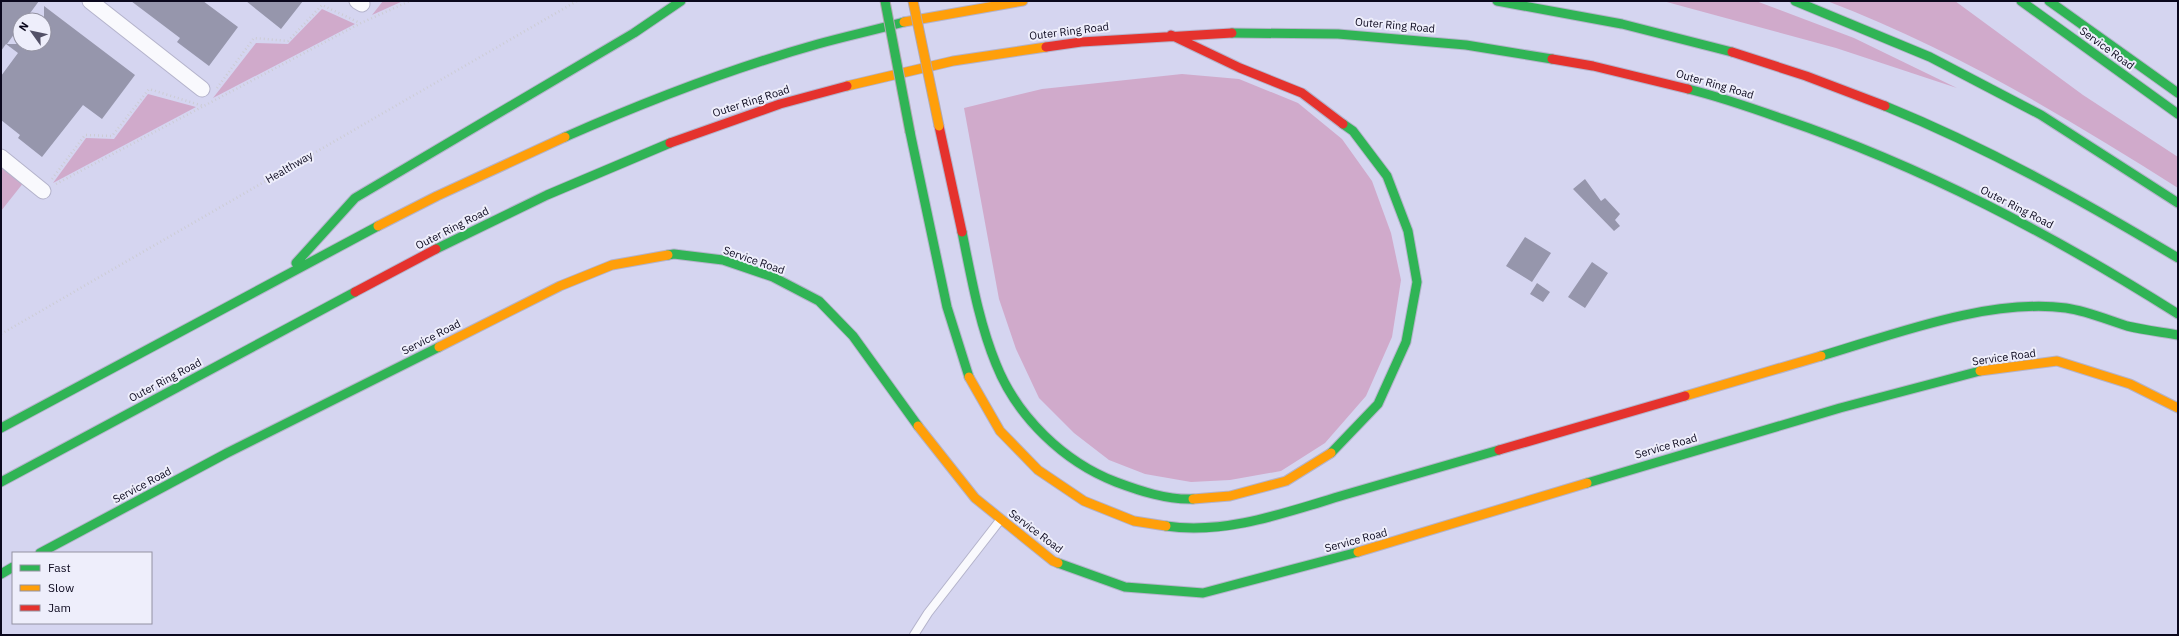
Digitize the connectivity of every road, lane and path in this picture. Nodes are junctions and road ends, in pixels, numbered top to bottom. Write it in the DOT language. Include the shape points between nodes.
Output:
graph roads {
  1 [pos="90,1"];
  2 [pos="410,1"];
  3 [pos="577,1"];
  4 [pos="681,1"];
  5 [pos="885,1"];
  6 [pos="913,1"];
  7 [pos="1023,1"];
  8 [pos="1497,1"];
  9 [pos="1795,1"];
  10 [pos="2021,1"];
  11 [pos="2049,1"];
  12 [pos="361,23"];
  13 [pos="1169,34"];
  14 [pos="2178,93"];
  15 [pos="208,94"];
  16 [pos="204,106"];
  17 [pos="2178,114"];
  18 [pos="1,157"];
  19 [pos="43,191"];
  20 [pos="2178,203"];
  21 [pos="2178,258"];
  22 [pos="285,275"];
  23 [pos="2178,314"];
  24 [pos="1,334"];
  25 [pos="2178,335"];
  26 [pos="2178,408"];
  27 [pos="1,428"];
  28 [pos="1,482"];
  29 [pos="1001,519"];
  30 [pos="42,552"];
  31 [pos="12,568"];
  32 [pos="1,574"];
  33 [pos="914,635"];
  1 -- 15 [label="street"];
  2 -- 12 [label="path"];
  3 -- 24 [label="path, Healthway"];
  4 -- 22 [label="main road" via="634,33 354,198"];
  5 -- 25 [label="main road, bridge" via="949,314 969,378 1000,431 1038,470 1084,501 1141,522 1185,529 1232,525 1280,514 1936,322 1988,311 2033,307 2067,308 2129,326"];
  6 -- 13 [label="main road, bridge" via="976,299 996,365 1023,413 1057,447 1092,471 1142,492 1186,499 1230,496 1286,481 1334,451 1378,404 1406,342 1417,282 1408,231 1388,176 1352,131 1302,93 1240,68"];
  7 -- 22 [label="main road" via="940,14 870,30 692,83 504,162"];
  8 -- 21 [label="main road" via="1599,19 1684,39 1770,64 1856,94 1940,129 2024,169"];
  9 -- 20 [label="main road" via="1930,58 2041,115"];
  10 -- 17 [label="main road, Service Road"];
  11 -- 14 [label="main road, Service Road"];
  12 -- 15 [label="path" via="322,5 288,41 254,38"];
  12 -- 16 [label="path"];
  13 -- 23 [label="main road, Outer Ring Road" via="1276,31 1410,38 1547,56 1672,84 1798,123 1922,173 2042,233"];
  13 -- 28 [label="main road, Outer Ring Road" via="1054,44 950,61 829,90 709,128 579,180 456,238"];
  15 -- 16 [label="path"];
  16 -- 19 [label="path"];
  16 -- 19 [label="path" via="149,89 112,136 85,135"];
  18 -- 19 [label="street"];
  22 -- 27 [label="main road"];
  26 -- 29 [label="main road, Service Road" via="2130,384 2057,362 1987,369 1840,408 1630,469 1379,547 1203,593 1125,587 1053,561"];
  29 -- 30 [label="main road, Service Road" via="975,498 932,446 853,336 819,301 773,277 723,260 674,254 612,265 560,286 234,450"];
  29 -- 33 [label="lane"];
  31 -- 32 [label="main road"];
}
